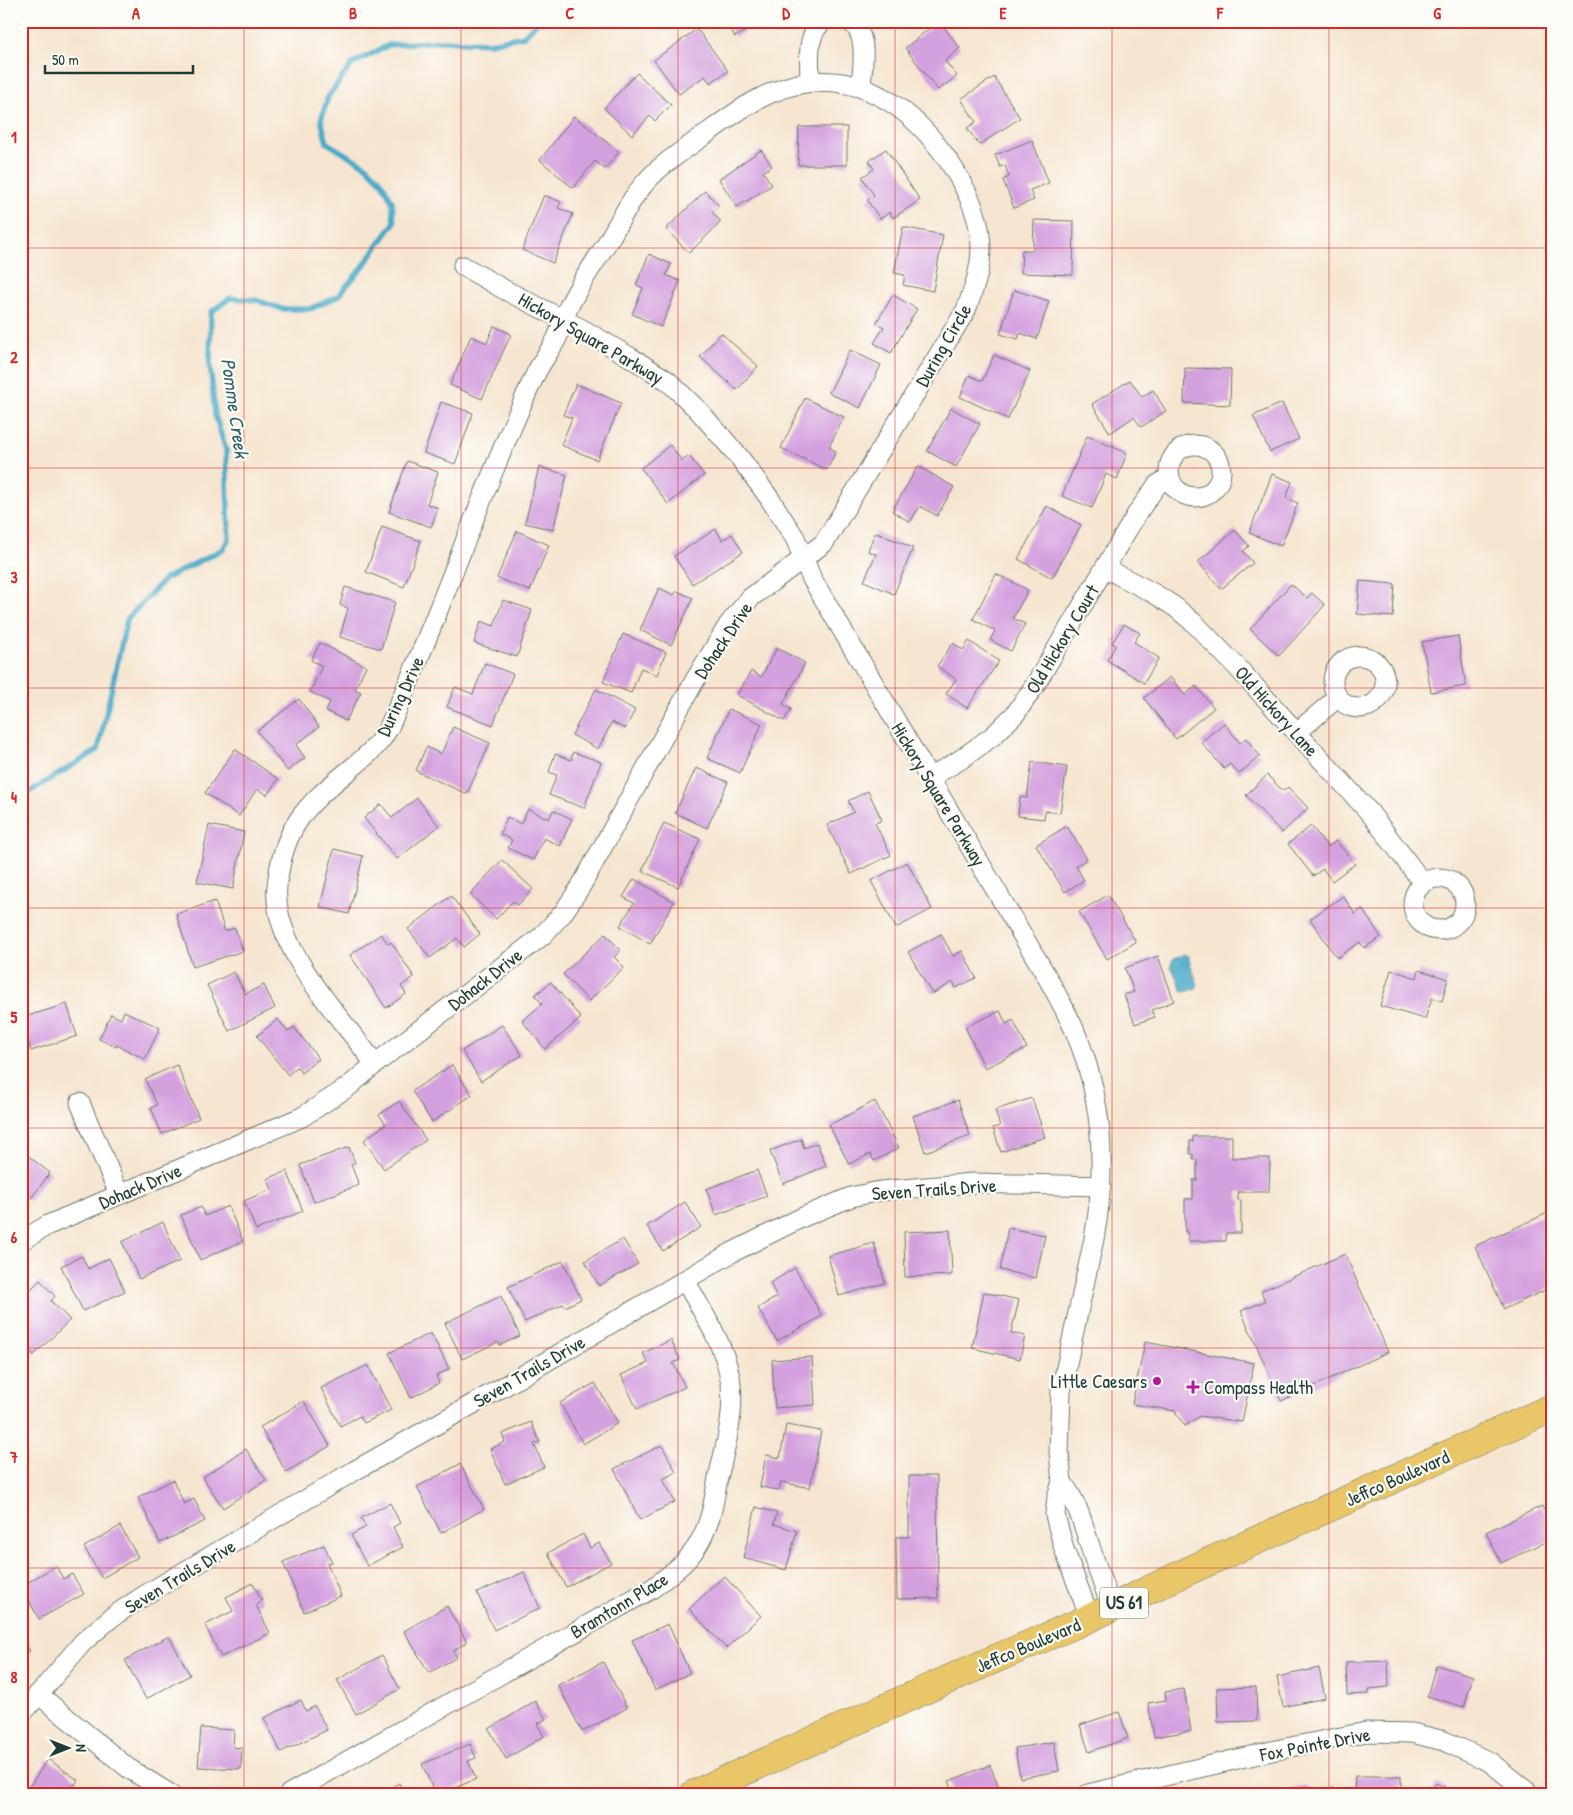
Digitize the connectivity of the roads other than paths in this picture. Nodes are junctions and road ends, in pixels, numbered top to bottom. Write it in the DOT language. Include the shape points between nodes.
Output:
graph roads {
  1 [pos="823,21"];
  2 [pos="849,21"];
  3 [pos="810,82"];
  4 [pos="861,88"];
  5 [pos="463,266"];
  6 [pos="564,320"];
  7 [pos="1170,478"];
  8 [pos="804,559"];
  9 [pos="1105,568"];
  10 [pos="1337,698"];
  11 [pos="1296,732"];
  12 [pos="929,778"];
  13 [pos="1423,883"];
  14 [pos="375,1064"];
  15 [pos="80,1103"];
  16 [pos="1101,1186"];
  17 [pos="120,1194"];
  18 [pos="21,1241"];
  19 [pos="685,1280"];
  20 [pos="1552,1408"];
  21 [pos="1062,1482"];
  22 [pos="1101,1614"];
  23 [pos="38,1694"];
  24 [pos="21,1715"];
  25 [pos="170,1794"];
  26 [pos="289,1794"];
  27 [pos="694,1794"];
  28 [pos="1088,1794"];
  29 [pos="1530,1794"];
  1 -- 3 [label="street" via="811,37"];
  2 -- 4 [label="street" via="860,32 863,46"];
  3 -- 4 [label="street, During Circle"];
  3 -- 6 [label="street, During Circle" via="761,96 651,176 635,193 571,302"];
  4 -- 8 [label="street, During Circle" via="886,99 907,114 945,156 975,209 981,238 980,262 975,287 964,314 831,534"];
  5 -- 6 [label="street, Hickory Square Parkway"];
  6 -- 8 [label="street, Hickory Square Parkway" via="668,381 699,410 770,499 795,538"];
  6 -- 14 [label="street, During Drive" via="507,439 431,630 384,736 307,807 293,827 284,854 278,907 291,947 302,968"];
  7 -- 9 [label="street, Old Hickory Court" via="1151,492"];
  8 -- 12 [label="street, Hickory Square Parkway" via="812,579"];
  8 -- 14 [label="street, Dohack Drive" via="750,598 728,624 563,913 542,936"];
  9 -- 11 [label="street, Old Hickory Lane" via="1155,594 1194,623"];
  9 -- 12 [label="street, Old Hickory Court" via="1016,713 979,746"];
  10 -- 11 [label="street"];
  11 -- 13 [label="street, Old Hickory Lane" via="1370,813"];
  12 -- 16 [label="street, Hickory Square Parkway" via="1046,975 1074,1030 1097,1108"];
  14 -- 17 [label="street, Dohack Drive" via="348,1087 302,1117"];
  15 -- 17 [label="street"];
  16 -- 19 [label="street, Seven Trails Drive" via="973,1183 880,1191 851,1197 731,1253"];
  16 -- 21 [label="street, Hickory Square Parkway" via="1094,1239 1061,1390 1059,1452"];
  17 -- 18 [label="street, Dohack Drive" via="48,1225"];
  19 -- 23 [label="street, Seven Trails Drive" via="130,1605 83,1642"];
  19 -- 26 [label="street, Bramtonn Place" via="721,1348 732,1396 710,1518 699,1543 684,1564 653,1588"];
  20 -- 22 [label="main road, Jeffco Boulevard / US 61" via="1188,1571"];
  21 -- 22 [label="street, Hickory Square Parkway" via="1078,1508 1088,1542"];
  21 -- 22 [label="street, Hickory Square Parkway" via="1055,1515 1064,1549"];
  22 -- 27 [label="main road, Jeffco Boulevard / US 61"];
  23 -- 24 [label="street, Seven Trails Drive"];
  23 -- 25 [label="street" via="128,1768"];
  28 -- 29 [label="street, Fox Pointe Drive" via="1366,1732 1412,1733 1444,1741 1490,1762"];
}
